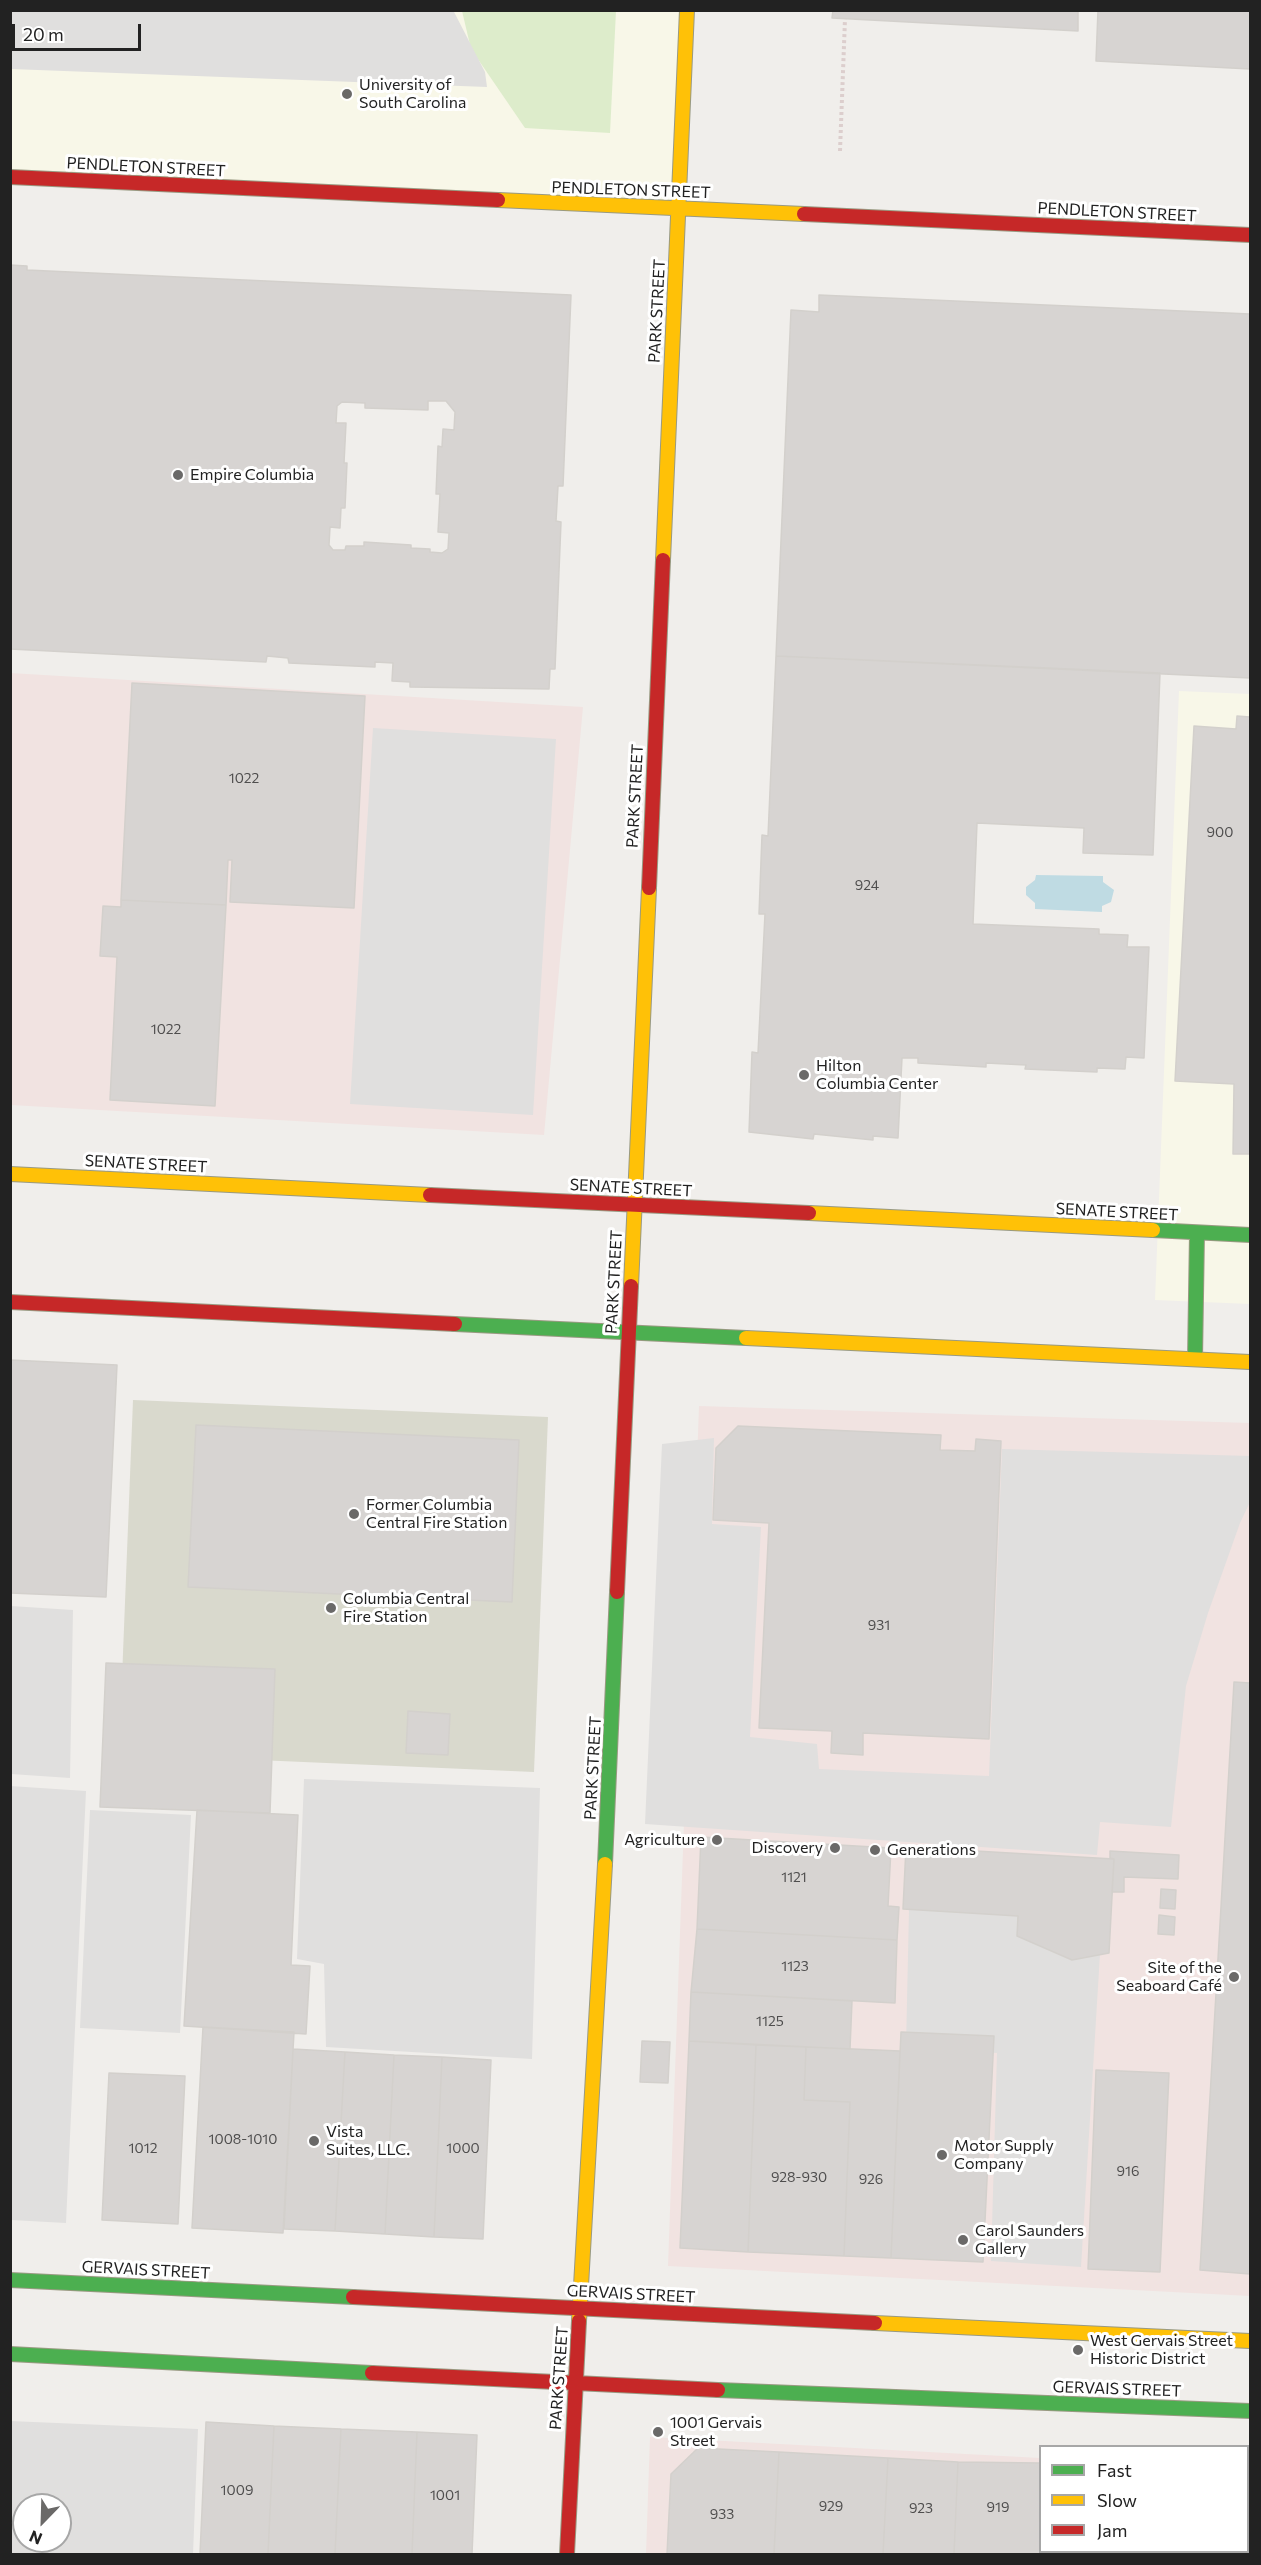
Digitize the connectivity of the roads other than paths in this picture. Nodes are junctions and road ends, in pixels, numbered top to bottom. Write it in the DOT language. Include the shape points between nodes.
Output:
graph roads {
  1 [pos="687,10"];
  2 [pos="10,177"];
  3 [pos="678,208"];
  4 [pos="1251,235"];
  5 [pos="10,1174"];
  6 [pos="634,1205"];
  7 [pos="1197,1233"];
  8 [pos="1251,1235"];
  9 [pos="10,1302"];
  10 [pos="628,1332"];
  11 [pos="1195,1359"];
  12 [pos="1251,1362"];
  13 [pos="10,2280"];
  14 [pos="580,2308"];
  15 [pos="1251,2341"];
  16 [pos="10,2354"];
  17 [pos="573,2384"];
  18 [pos="1251,2411"];
  19 [pos="567,2554"];
  1 -- 3 [label="street, PARK STREET"];
  2 -- 3 [label="street, PENDLETON STREET"];
  3 -- 4 [label="street, PENDLETON STREET"];
  3 -- 6 [label="street, PARK STREET"];
  5 -- 6 [label="street, SENATE STREET"];
  6 -- 7 [label="street, SENATE STREET"];
  6 -- 10 [label="street, PARK STREET"];
  7 -- 8 [label="street, SENATE STREET"];
  7 -- 11 [label="street"];
  9 -- 10 [label="street"];
  10 -- 11 [label="street"];
  10 -- 14 [label="street, PARK STREET"];
  11 -- 12 [label="street"];
  13 -- 14 [label="street, GERVAIS STREET"];
  14 -- 15 [label="street, GERVAIS STREET"];
  14 -- 17 [label="street, PARK STREET"];
  16 -- 17 [label="street, GERVAIS STREET"];
  17 -- 18 [label="street, GERVAIS STREET"];
  17 -- 19 [label="street, PARK STREET"];
}
